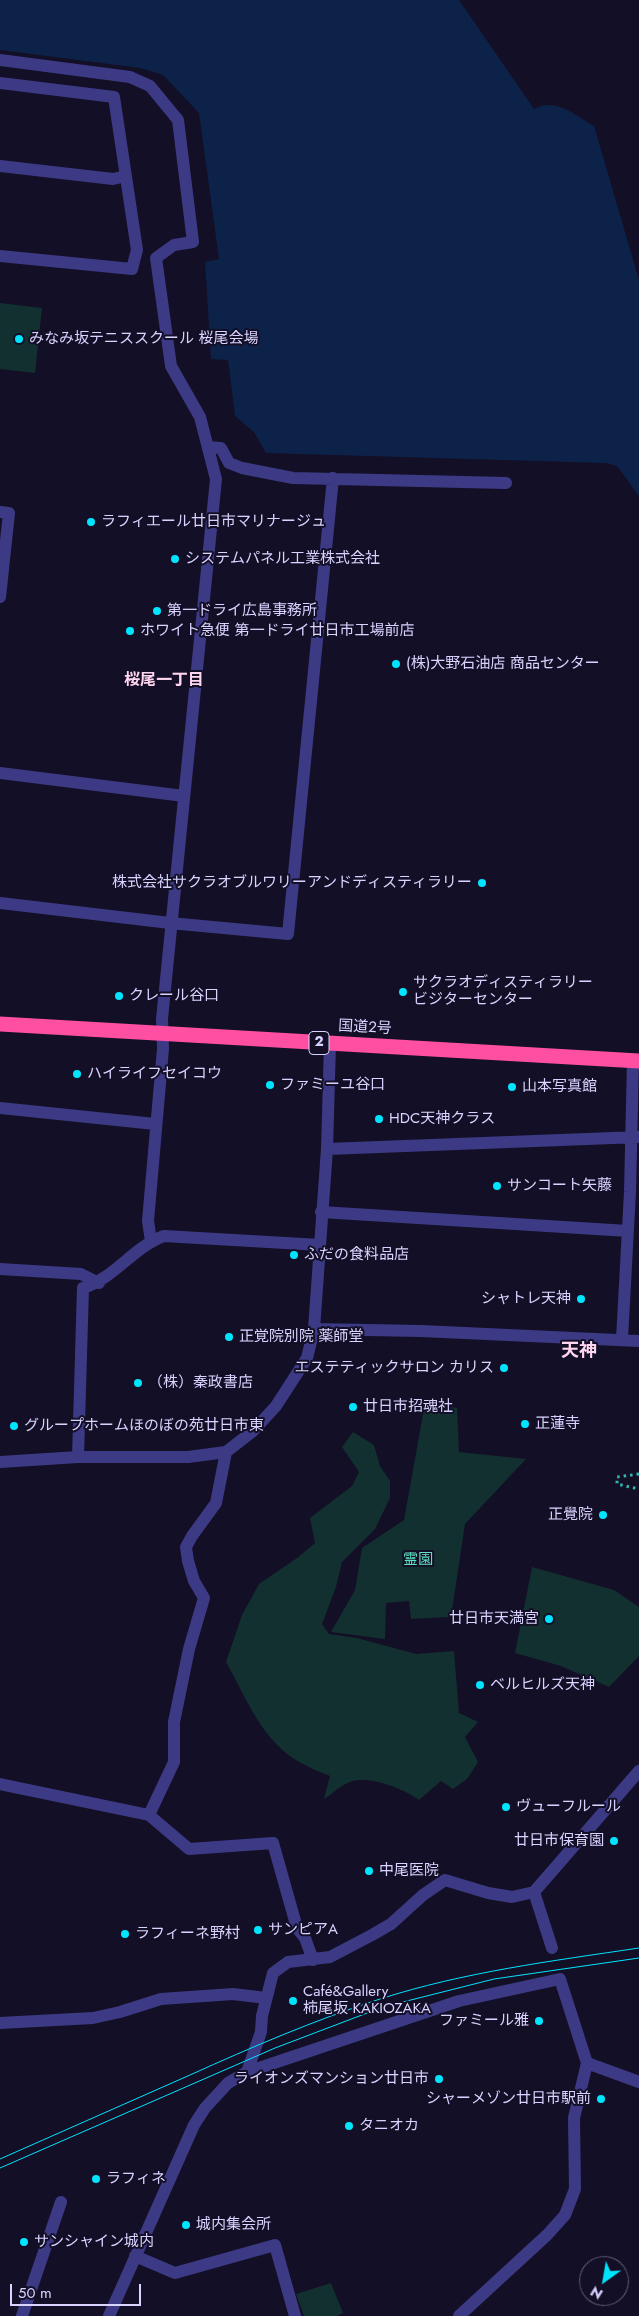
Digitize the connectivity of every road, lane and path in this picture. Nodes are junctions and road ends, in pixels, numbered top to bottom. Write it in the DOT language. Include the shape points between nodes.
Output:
graph roads {
  1 [pos="0,60"];
  2 [pos="0,83"];
  3 [pos="0,166"];
  4 [pos="126,176"];
  5 [pos="0,256"];
  6 [pos="208,447"];
  7 [pos="334,478"];
  8 [pos="506,483"];
  9 [pos="0,512"];
  10 [pos="0,597"];
  11 [pos="0,773"];
  12 [pos="184,796"];
  13 [pos="0,903"];
  14 [pos="170,923"];
  15 [pos="0,1024"];
  16 [pos="161,1034"];
  17 [pos="330,1044"];
  18 [pos="636,1061"];
  19 [pos="0,1108"];
  20 [pos="155,1124"];
  21 [pos="635,1137"];
  22 [pos="327,1149"];
  23 [pos="321,1212"];
  24 [pos="628,1230"];
  25 [pos="150,1241"];
  26 [pos="320,1245"];
  27 [pos="0,1269"];
  28 [pos="99,1283"];
  29 [pos="314,1329"];
  30 [pos="622,1339"];
  31 [pos="639,1341"];
  32 [pos="226,1452"];
  33 [pos="78,1457"];
  34 [pos="0,1462"];
  35 [pos="639,1474"];
  36 [pos="639,1490"];
  37 [pos="639,1771"];
  38 [pos="0,1784"];
  39 [pos="149,1815"];
  40 [pos="534,1892"];
  41 [pos="552,1948"];
  42 [pos="313,1960"];
  43 [pos="266,1998"];
  44 [pos="0,2023"];
  45 [pos="587,2063"];
  46 [pos="247,2072"];
  47 [pos="639,2082"];
  48 [pos="62,2202"];
  49 [pos="135,2256"];
  50 [pos="22,2316"];
  51 [pos="109,2316"];
  52 [pos="295,2316"];
  53 [pos="459,2316"];
  1 -- 6 [label="street" via="130,76 150,86 178,120 193,242 174,245 156,258 171,366 200,417"];
  2 -- 4 [label="street" via="114,97"];
  3 -- 4 [label="street" via="113,179"];
  4 -- 5 [label="street" via="137,250 132,269"];
  6 -- 7 [label="street" via="221,448 229,463 242,468 292,478"];
  6 -- 12 [label="street" via="216,479"];
  7 -- 8 [label="street"];
  7 -- 14 [label="street" via="288,934"];
  9 -- 10 [label="street" via="9,513"];
  11 -- 12 [label="street"];
  12 -- 14 [label="street"];
  13 -- 14 [label="street"];
  14 -- 16 [label="street"];
  15 -- 16 [label="highway, 国道2号 / 2"];
  16 -- 17 [label="highway, 国道2号 / 2"];
  16 -- 20 [label="street" via="163,1048"];
  17 -- 18 [label="highway, 国道2号 / 2"];
  17 -- 22 [label="street"];
  18 -- 21 [label="street"];
  19 -- 20 [label="street"];
  20 -- 25 [label="street" via="148,1220"];
  21 -- 22 [label="street"];
  21 -- 24 [label="street"];
  22 -- 23 [label="street"];
  23 -- 24 [label="street"];
  23 -- 26 [label="street"];
  24 -- 30 [label="street"];
  25 -- 26 [label="street" via="164,1236"];
  25 -- 28 [label="street"];
  26 -- 29 [label="street"];
  27 -- 28 [label="street" via="81,1274"];
  28 -- 33 [label="street" via="83,1288"];
  29 -- 30 [label="street"];
  29 -- 32 [label="street" via="306,1358 276,1406 253,1431"];
  30 -- 31 [label="street"];
  32 -- 33 [label="street" via="188,1457"];
  32 -- 39 [label="street" via="216,1503 186,1547 194,1581 204,1598 174,1722 174,1762"];
  33 -- 34 [label="street"];
  35 -- 36 [label="path" via="617,1477 617,1484"];
  37 -- 40 [label="street"];
  38 -- 39 [label="street"];
  39 -- 42 [label="street" via="189,1849 273,1843 297,1928 305,1938"];
  40 -- 41 [label="street"];
  40 -- 42 [label="street" via="512,1896 488,1893 444,1880 392,1924 330,1957"];
  42 -- 43 [label="street" via="288,1962 273,1973"];
  43 -- 44 [label="street" via="233,1994 161,1999 93,2018"];
  43 -- 46 [label="street" via="261,2032"];
  45 -- 46 [label="street" via="560,1979 459,2001"];
  45 -- 47 [label="street"];
  45 -- 53 [label="street" via="574,2118 575,2188 565,2215 506,2276"];
  46 -- 49 [label="street" via="228,2083 194,2125"];
  48 -- 50 [label="street"];
  49 -- 51 [label="street"];
  49 -- 52 [label="street" via="175,2273 275,2245"];
}
